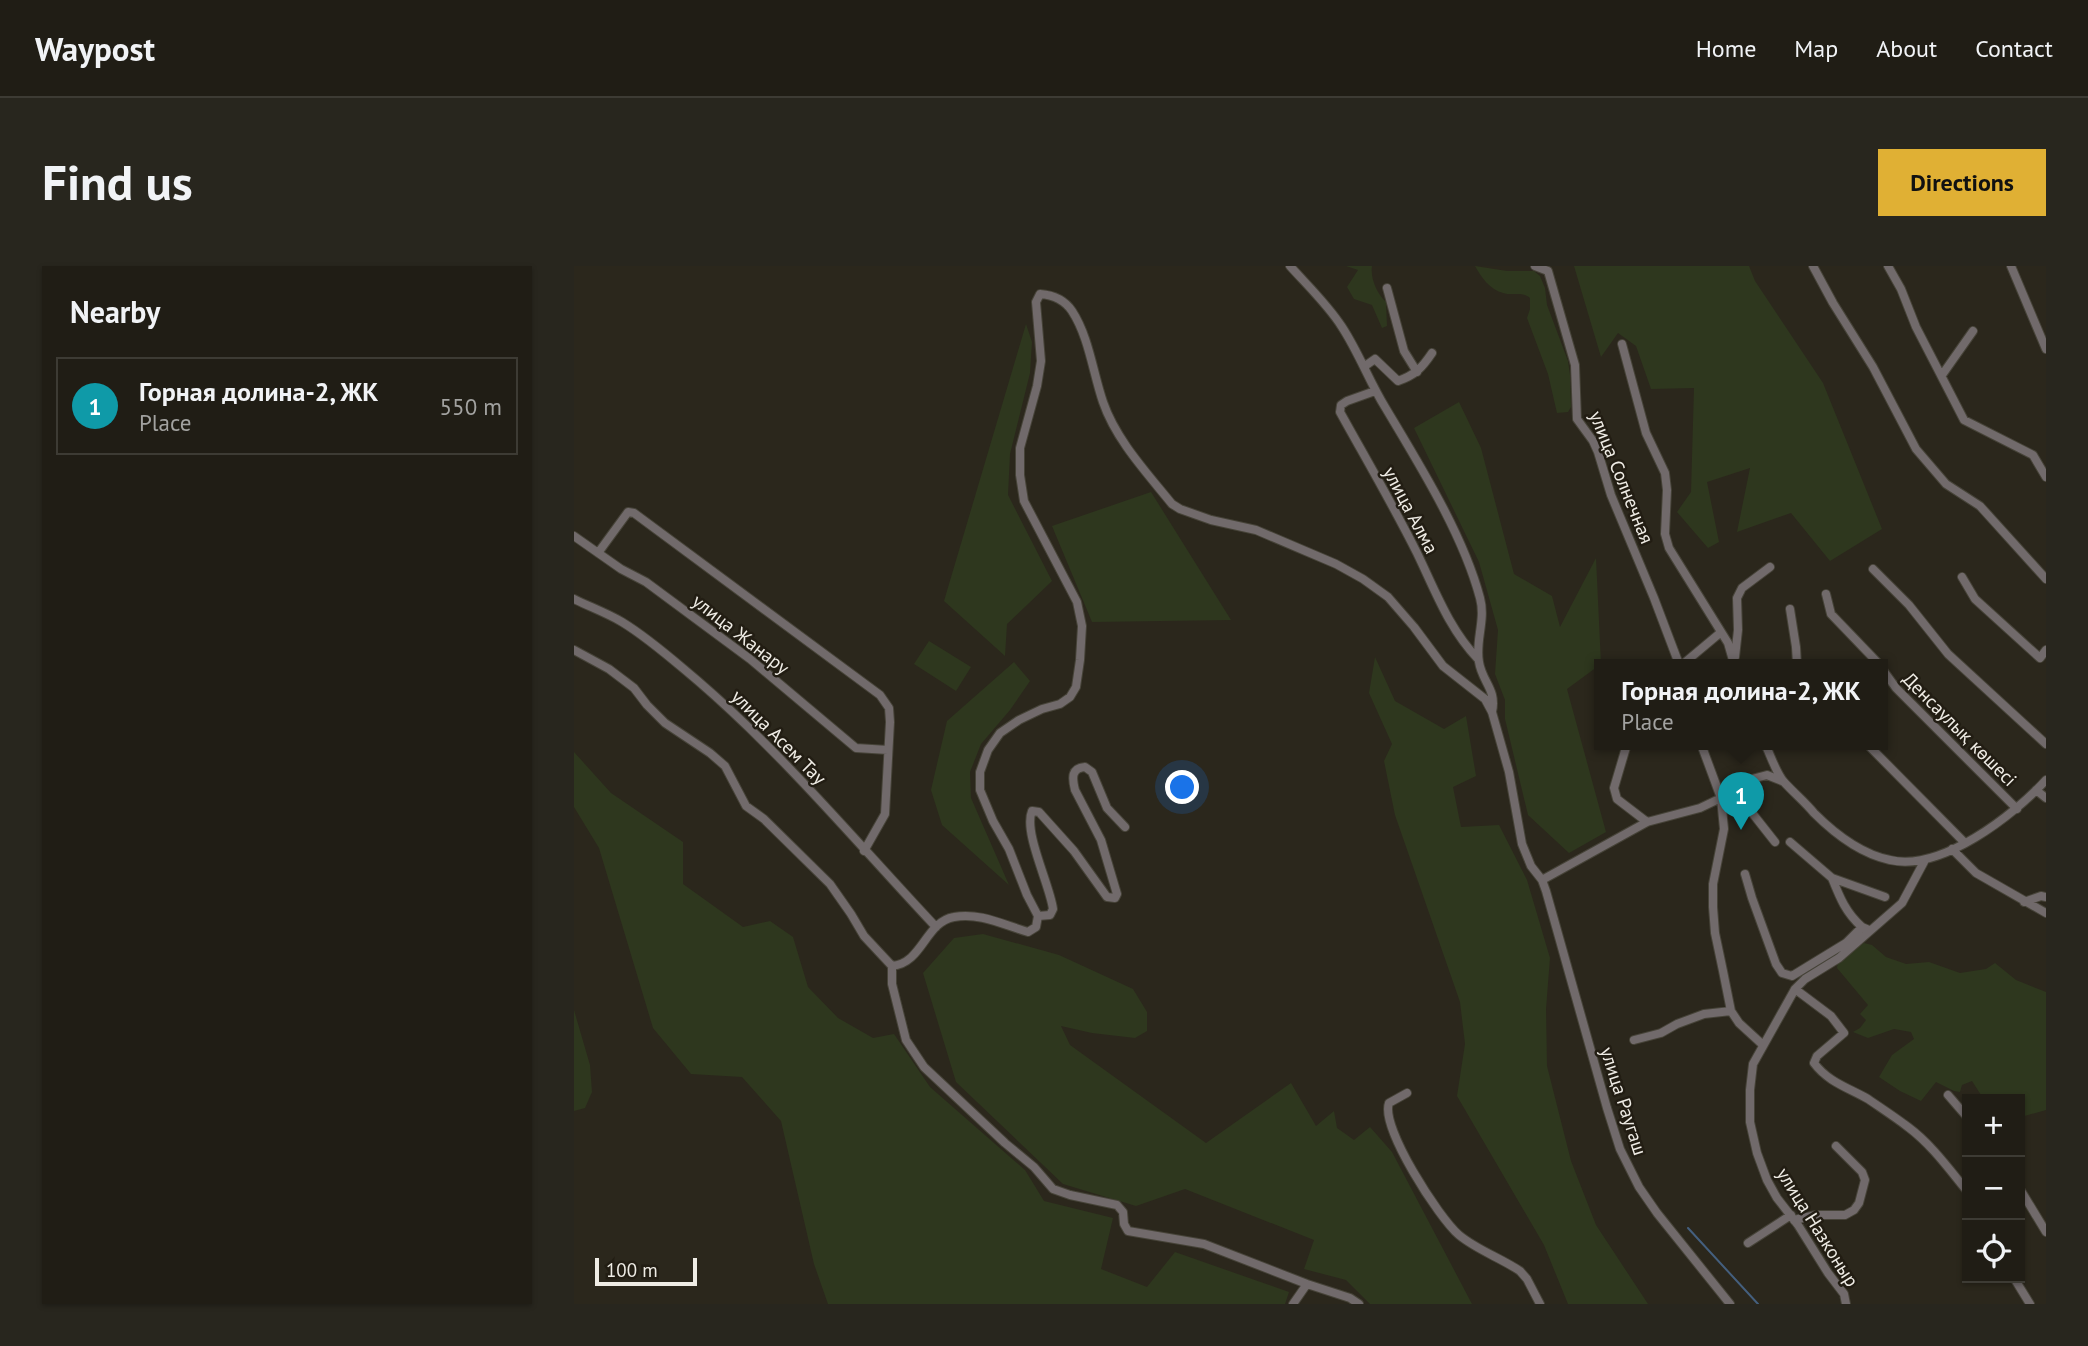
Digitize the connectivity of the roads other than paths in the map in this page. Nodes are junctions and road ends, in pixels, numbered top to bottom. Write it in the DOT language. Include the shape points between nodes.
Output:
graph roads {
  1 [pos="1290,266"];
  2 [pos="1535,266"];
  3 [pos="1814,266"];
  4 [pos="1888,266"];
  5 [pos="2011,266"];
  6 [pos="1387,288"];
  7 [pos="1973,331"];
  8 [pos="1622,344"];
  9 [pos="2046,349"];
  10 [pos="1432,353"];
  11 [pos="1365,366"];
  12 [pos="1417,372"];
  13 [pos="1942,376"];
  14 [pos="1375,391"];
  15 [pos="2046,477"];
  16 [pos="574,536"];
  17 [pos="598,553"];
  18 [pos="1770,567"];
  19 [pos="1873,569"];
  20 [pos="1962,577"];
  21 [pos="2046,579"];
  22 [pos="1826,594"];
  23 [pos="574,599"];
  24 [pos="1790,609"];
  25 [pos="1720,633"];
  26 [pos="574,650"];
  27 [pos="2044,657"];
  28 [pos="1478,659"];
  29 [pos="1679,659"];
  30 [pos="1687,659"];
  31 [pos="1733,659"];
  32 [pos="1735,659"];
  33 [pos="1797,659"];
  34 [pos="1874,659"];
  35 [pos="1888,677"];
  36 [pos="1492,712"];
  37 [pos="2046,744"];
  38 [pos="888,750"];
  39 [pos="1625,750"];
  40 [pos="1703,750"];
  41 [pos="1768,750"];
  42 [pos="1873,750"];
  43 [pos="2046,780"];
  44 [pos="1783,781"];
  45 [pos="1734,790"];
  46 [pos="2036,790"];
  47 [pos="1721,798"];
  48 [pos="2046,798"];
  49 [pos="2017,809"];
  50 [pos="1647,822"];
  51 [pos="1125,827"];
  52 [pos="1775,842"];
  53 [pos="1790,842"];
  54 [pos="1965,843"];
  55 [pos="1952,849"];
  56 [pos="864,851"];
  57 [pos="1925,860"];
  58 [pos="1745,874"];
  59 [pos="1832,878"];
  60 [pos="1542,880"];
  61 [pos="1885,897"];
  62 [pos="2046,897"];
  63 [pos="2024,902"];
  64 [pos="2046,914"];
  65 [pos="1038,916"];
  66 [pos="936,927"];
  67 [pos="1866,929"];
  68 [pos="892,966"];
  69 [pos="1795,989"];
  70 [pos="1731,1011"];
  71 [pos="1634,1040"];
  72 [pos="1763,1045"];
  73 [pos="1407,1093"];
  74 [pos="1948,1095"];
  75 [pos="1962,1111"];
  76 [pos="1836,1146"];
  77 [pos="1962,1185"];
  78 [pos="2025,1197"];
  79 [pos="1792,1218"];
  80 [pos="2046,1232"];
  81 [pos="1748,1243"];
  82 [pos="2017,1283"];
  83 [pos="1307,1284"];
  84 [pos="1293,1304"];
  85 [pos="1359,1304"];
  86 [pos="1540,1304"];
  87 [pos="1730,1304"];
  88 [pos="1846,1304"];
  89 [pos="2030,1304"];
  1 -- 11 [label="street" via="1334,315"];
  2 -- 29 [label="street, улица Солнечная" via="1548,271 1575,365 1577,419 1598,452 1611,495"];
  3 -- 21 [label="street" via="1916,449 1945,484 1980,506"];
  4 -- 13 [label="street"];
  5 -- 9 [label="street"];
  6 -- 12 [label="street" via="1404,351"];
  7 -- 13 [label="street"];
  8 -- 25 [label="street" via="1646,433 1665,473 1669,548"];
  10 -- 12 [label="street"];
  11 -- 12 [label="street" via="1375,359 1398,381"];
  11 -- 14 [label="street"];
  13 -- 15 [label="street" via="1964,420 2034,455"];
  14 -- 28 [label="street" via="1415,458 1468,565 1480,601"];
  14 -- 28 [label="street, улица Алма" via="1347,401 1340,412 1455,629"];
  16 -- 17 [label="street, улица Жанару"];
  17 -- 38 [label="street, улица Жанару" via="646,582 750,659 856,748"];
  17 -- 38 [label="street" via="628,513 634,513 880,695 889,708"];
  18 -- 32 [label="street" via="1742,588 1737,598"];
  19 -- 37 [label="street" via="1948,654"];
  20 -- 27 [label="street" via="1975,598"];
  22 -- 34 [label="street, Денсаулық көшесі" via="1831,614"];
  23 -- 56 [label="street, улица Асем Тау" via="651,641 741,718"];
  24 -- 33 [label="street"];
  25 -- 30 [label="street, улица Солнечная"];
  25 -- 31 [label="street"];
  26 -- 68 [label="street" via="634,688 665,723 725,766 746,806 830,884 864,936"];
  28 -- 36 [label="street, улица Раугаш" via="1494,701"];
  35 -- 49 [label="street, Денсаулық көшесі"];
  36 -- 60 [label="street, улица Раугаш" via="1522,844"];
  36 -- 65 [label="street" via="1485,699 1443,666 1414,627 1373,585 1256,530 1211,520 1172,504 1121,437 1104,405 1071,310 1062,300 1040,294 1036,302 1041,361 1020,448 1020,475 1024,501 1077,602 1082,626 1080,660 1070,697 1000,733 980,772 980,790"];
  38 -- 56 [label="street" via="885,814"];
  39 -- 50 [label="street" via="1614,788 1617,799"];
  40 -- 47 [label="street"];
  41 -- 44 [label="street"];
  42 -- 54 [label="street"];
  43 -- 46 [label="street"];
  44 -- 45 [label="street" via="1767,775"];
  44 -- 57 [label="street" via="1835,833 1867,853 1892,861"];
  45 -- 47 [label="street"];
  45 -- 52 [label="street"];
  46 -- 48 [label="street"];
  46 -- 49 [label="street"];
  47 -- 50 [label="street"];
  47 -- 70 [label="street" via="1724,828 1713,906"];
  49 -- 54 [label="street"];
  50 -- 60 [label="street"];
  51 -- 65 [label="street" via="1107,808 1092,772 1085,767 1073,772 1075,790 1101,840 1117,894 1111,899 1074,851 1032,811 1030,824 1052,909 1050,915"];
  53 -- 59 [label="street"];
  54 -- 55 [label="street"];
  55 -- 57 [label="street"];
  55 -- 63 [label="street" via="1976,873"];
  56 -- 66 [label="street, улица Асем Тау"];
  57 -- 67 [label="street, улица Назконыр" via="1902,903"];
  58 -- 67 [label="street" via="1782,973 1792,976"];
  59 -- 61 [label="street"];
  59 -- 67 [label="street" via="1850,917"];
  60 -- 87 [label="street, улица Раугаш" via="1620,1149 1639,1188"];
  62 -- 63 [label="street"];
  63 -- 64 [label="street"];
  65 -- 66 [label="street" via="1036,927 1028,932 980,917 953,917"];
  66 -- 68 [label="street" via="910,960"];
  67 -- 69 [label="street, улица Назконыр" via="1839,958"];
  68 -- 83 [label="street" via="906,1040 924,1067 1053,1189 1117,1205 1128,1231 1204,1244"];
  69 -- 72 [label="street, улица Назконыр"];
  69 -- 77 [label="street" via="1831,1016 1844,1033 1816,1056 1817,1067 1835,1083 1910,1128"];
  70 -- 71 [label="street" via="1704,1014"];
  70 -- 72 [label="street"];
  72 -- 79 [label="street, улица Назконыр" via="1753,1064 1750,1122 1767,1180"];
  73 -- 86 [label="street" via="1389,1103 1388,1118 1432,1203 1461,1237 1520,1272"];
  74 -- 75 [label="street"];
  76 -- 79 [label="street" via="1862,1172 1865,1180 1859,1203 1845,1214"];
  78 -- 80 [label="street"];
  79 -- 81 [label="street"];
  79 -- 88 [label="street, улица Назконыр" via="1844,1294"];
  82 -- 89 [label="street"];
  83 -- 84 [label="street"];
  83 -- 85 [label="street"];
}
